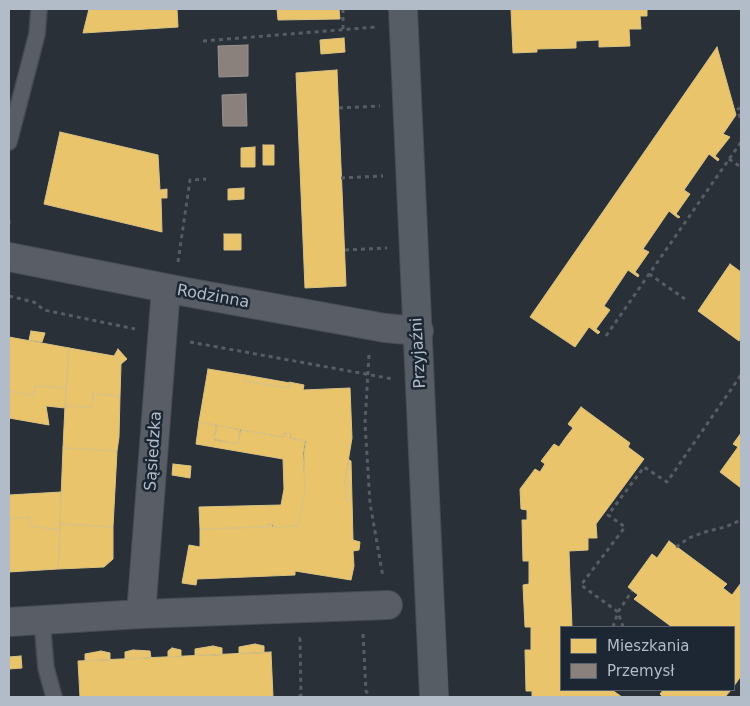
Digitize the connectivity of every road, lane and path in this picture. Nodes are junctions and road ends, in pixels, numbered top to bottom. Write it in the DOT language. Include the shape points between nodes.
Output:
graph roads {
  1 [pos="39,9"];
  2 [pos="343,9"];
  3 [pos="403,9"];
  4 [pos="380,27"];
  5 [pos="343,29"];
  6 [pos="203,41"];
  7 [pos="371,106"];
  8 [pos="338,108"];
  9 [pos="741,108"];
  10 [pos="741,122"];
  11 [pos="9,142"];
  12 [pos="741,142"];
  13 [pos="729,159"];
  14 [pos="741,168"];
  15 [pos="374,176"];
  16 [pos="206,178"];
  17 [pos="341,178"];
  18 [pos="9,220"];
  19 [pos="9,224"];
  20 [pos="377,249"];
  21 [pos="345,250"];
  22 [pos="9,257"];
  23 [pos="649,274"];
  24 [pos="171,276"];
  25 [pos="9,296"];
  26 [pos="685,299"];
  27 [pos="144,330"];
  28 [pos="418,331"];
  29 [pos="606,336"];
  30 [pos="183,341"];
  31 [pos="369,349"];
  32 [pos="368,374"];
  33 [pos="741,375"];
  34 [pos="397,379"];
  35 [pos="741,520"];
  36 [pos="676,546"];
  37 [pos="632,591"];
  38 [pos="388,605"];
  39 [pos="618,612"];
  40 [pos="141,614"];
  41 [pos="42,620"];
  42 [pos="9,622"];
  43 [pos="613,626"];
  44 [pos="623,626"];
  45 [pos="355,635"];
  46 [pos="309,638"];
  47 [pos="54,697"];
  48 [pos="299,697"];
  49 [pos="370,697"];
  50 [pos="434,697"];
  1 -- 11 [label="lane" via="37,34"];
  2 -- 5 [label="path"];
  3 -- 28 [label="street, Przyjaźni"];
  4 -- 5 [label="path"];
  5 -- 6 [label="path"];
  7 -- 8 [label="path"];
  9 -- 10 [label="path" via="738,109"];
  12 -- 13 [label="path"];
  13 -- 14 [label="path"];
  13 -- 23 [label="path"];
  15 -- 17 [label="path"];
  16 -- 24 [label="path" via="190,180 182,242"];
  18 -- 19 [label="path"];
  20 -- 21 [label="path"];
  22 -- 24 [label="street, Rodzinna"];
  23 -- 26 [label="path"];
  23 -- 29 [label="path"];
  24 -- 28 [label="street, Rodzinna" via="385,328"];
  24 -- 40 [label="street, Sąsiedzka" via="161,335"];
  25 -- 27 [label="path" via="34,302 44,310"];
  28 -- 50 [label="street, Przyjaźni"];
  30 -- 32 [label="path"];
  31 -- 32 [label="path"];
  32 -- 34 [label="path"];
  32 -- 38 [label="path" via="365,423 370,502"];
  33 -- 39 [label="path" via="667,482 644,466 608,515 625,527 581,585"];
  35 -- 36 [label="path"];
  37 -- 39 [label="path"];
  38 -- 40 [label="street"];
  39 -- 43 [label="path"];
  39 -- 44 [label="path"];
  40 -- 41 [label="street"];
  41 -- 42 [label="street"];
  41 -- 47 [label="lane" via="46,668"];
  45 -- 49 [label="path" via="364,634 366,691"];
  46 -- 48 [label="path" via="300,638"];
}
